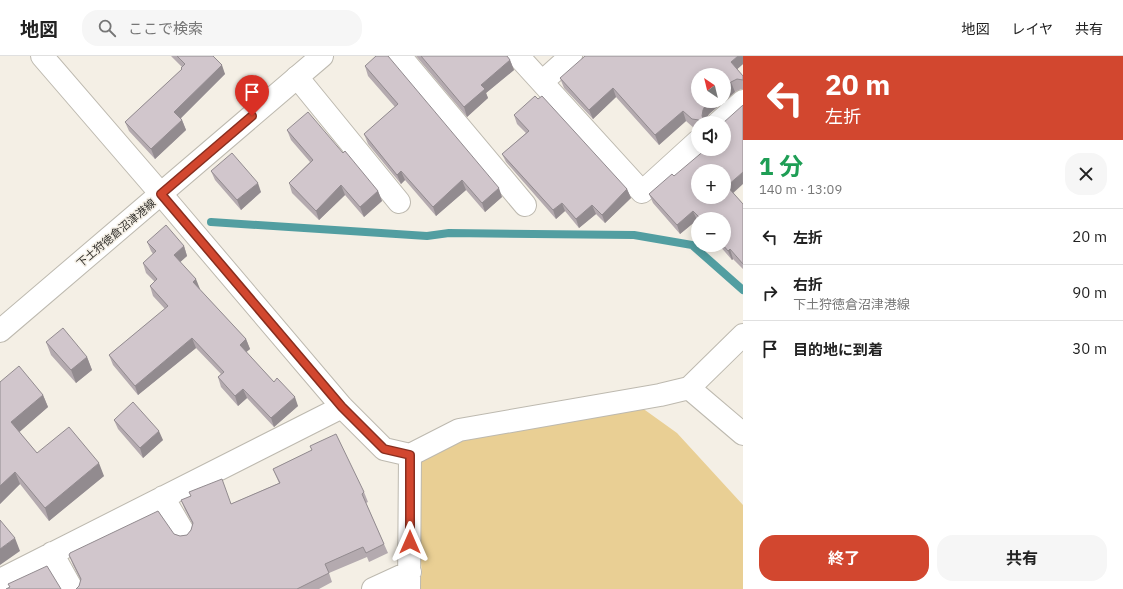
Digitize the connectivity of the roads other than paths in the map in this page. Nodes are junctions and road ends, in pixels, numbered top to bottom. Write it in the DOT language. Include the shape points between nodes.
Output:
graph roads {
  1 [pos="42,56"];
  2 [pos="322,56"];
  3 [pos="400,56"];
  4 [pos="518,56"];
  5 [pos="571,56"];
  6 [pos="297,77"];
  7 [pos="542,82"];
  8 [pos="743,101"];
  9 [pos="726,116"];
  10 [pos="691,147"];
  11 [pos="161,194"];
  12 [pos="398,202"];
  13 [pos="525,205"];
  14 [pos="0,331"];
  15 [pos="743,335"];
  16 [pos="689,388"];
  17 [pos="342,407"];
  18 [pos="743,434"];
  19 [pos="410,455"];
  20 [pos="163,497"];
  21 [pos="184,533"];
  22 [pos="52,553"];
  23 [pos="0,580"];
  24 [pos="409,580"];
  25 [pos="72,589"];
  26 [pos="373,589"];
  1 -- 11 [label="street"];
  2 -- 6 [label="street, 下土狩徳倉沼津港線"];
  3 -- 13 [label="street"];
  4 -- 7 [label="street"];
  5 -- 7 [label="street"];
  6 -- 11 [label="street, 下土狩徳倉沼津港線"];
  6 -- 12 [label="street"];
  7 -- 10 [label="street" via="642,192"];
  8 -- 9 [label="street"];
  11 -- 14 [label="street, 下土狩徳倉沼津港線"];
  11 -- 17 [label="street"];
  15 -- 16 [label="street"];
  16 -- 18 [label="street"];
  16 -- 19 [label="street" via="459,430"];
  17 -- 19 [label="street" via="384,449"];
  17 -- 20 [label="street"];
  19 -- 24 [label="street"];
  20 -- 21 [label="street"];
  20 -- 22 [label="street"];
  22 -- 23 [label="street"];
  22 -- 25 [label="street"];
  24 -- 26 [label="street"];
}
